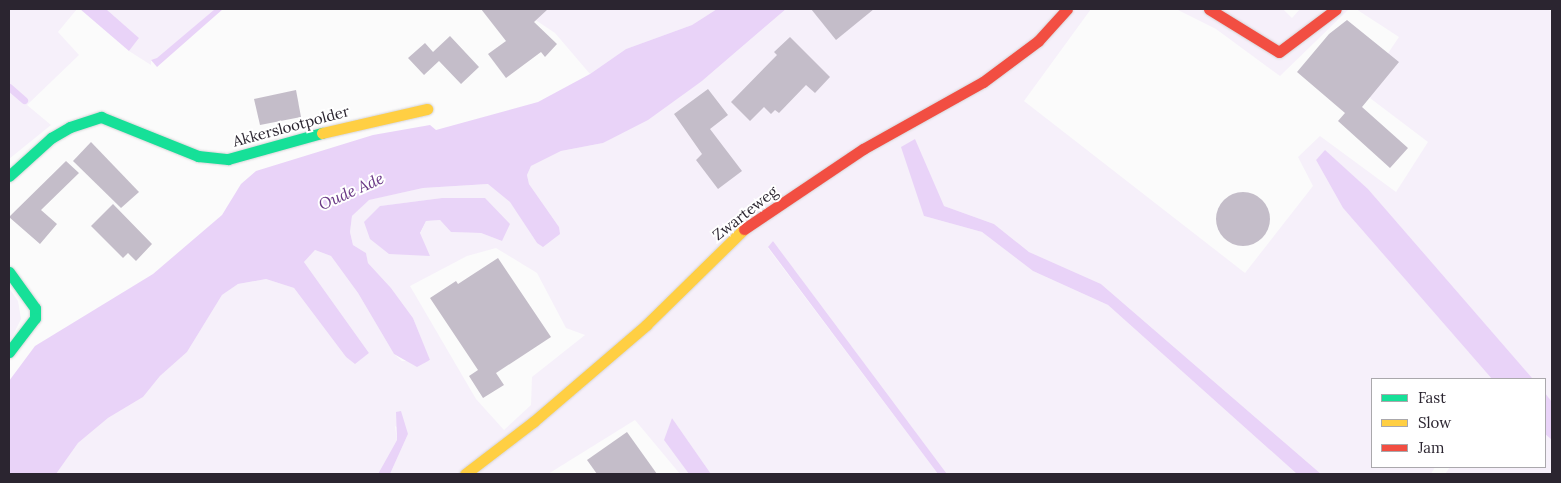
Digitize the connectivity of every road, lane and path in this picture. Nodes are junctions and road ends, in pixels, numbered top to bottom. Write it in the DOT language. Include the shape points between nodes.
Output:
graph roads {
  1 [pos="1067,9"];
  2 [pos="1209,9"];
  3 [pos="1336,9"];
  4 [pos="428,109"];
  5 [pos="9,176"];
  6 [pos="9,272"];
  7 [pos="9,352"];
  8 [pos="465,474"];
  1 -- 8 [label="street, Zwarteweg" via="1038,41 983,82 863,149 757,219 690,278 646,325 533,422"];
  2 -- 3 [label="street" via="1279,52"];
  4 -- 5 [label="street, Akkerslootpolder" via="335,129 228,159 198,156 101,117 70,127 51,138"];
  6 -- 7 [label="street" via="35,308 35,318"];
}
